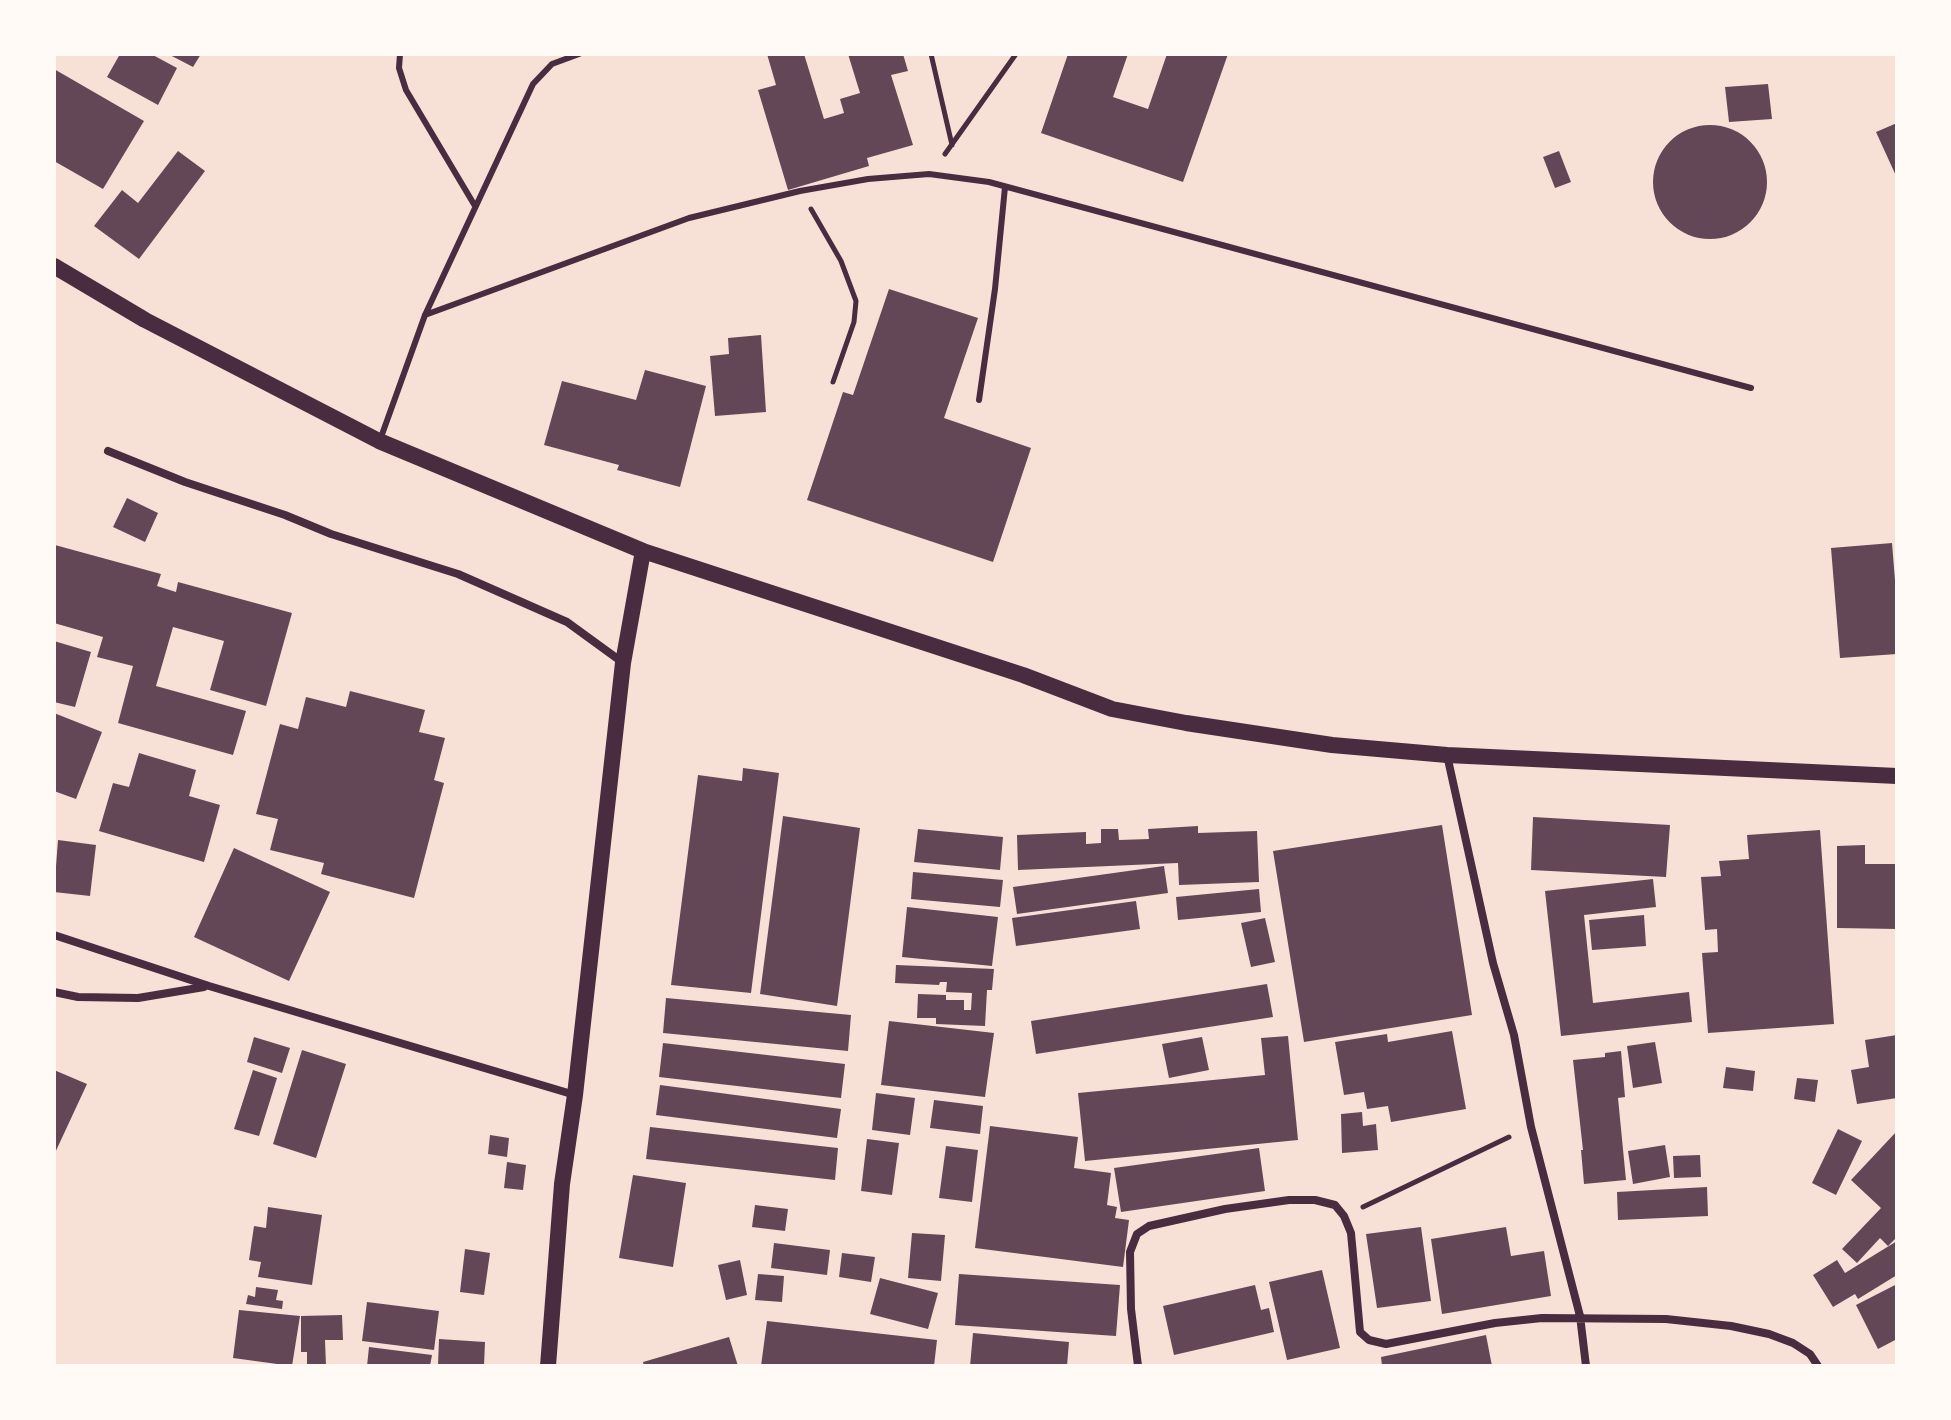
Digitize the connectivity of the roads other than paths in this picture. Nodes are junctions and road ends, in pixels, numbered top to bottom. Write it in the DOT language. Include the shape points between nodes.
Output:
graph roads {
  1 [pos="400,54"];
  2 [pos="579,54"];
  3 [pos="1005,187"];
  4 [pos="475,206"];
  5 [pos="54,266"];
  6 [pos="425,315"];
  7 [pos="1751,388"];
  8 [pos="979,400"];
  9 [pos="379,441"];
  10 [pos="108,451"];
  11 [pos="643,551"];
  12 [pos="623,663"];
  13 [pos="1447,755"];
  14 [pos="1897,776"];
  15 [pos="54,935"];
  16 [pos="209,986"];
  17 [pos="54,992"];
  18 [pos="575,1095"];
  19 [pos="1580,1316"];
  20 [pos="548,1366"];
  21 [pos="1138,1366"];
  22 [pos="1586,1366"];
  23 [pos="1818,1366"];
  1 -- 4 [label="lane" via="406,90"];
  2 -- 4 [label="lane" via="552,64 533,84"];
  3 -- 6 [label="lane" via="930,175 800,191 689,218"];
  3 -- 7 [label="lane"];
  3 -- 8 [label="lane"];
  4 -- 6 [label="lane"];
  5 -- 9 [label="main road" via="145,320"];
  6 -- 9 [label="lane"];
  9 -- 11 [label="main road"];
  10 -- 12 [label="street" via="331,534 458,574 567,622"];
  11 -- 12 [label="main road"];
  11 -- 13 [label="main road" via="1112,709 1332,745"];
  12 -- 18 [label="main road"];
  13 -- 14 [label="main road"];
  13 -- 19 [label="street" via="1531,1127"];
  15 -- 16 [label="street"];
  16 -- 17 [label="street" via="138,998"];
  16 -- 18 [label="street"];
  18 -- 20 [label="main road" via="562,1184"];
  19 -- 21 [label="street" via="1495,1323 1386,1344 1369,1340 1360,1332 1351,1233 1344,1216 1335,1205 1289,1200 1225,1209 1149,1226 1137,1234 1130,1252"];
  19 -- 22 [label="street"];
  19 -- 23 [label="street" via="1731,1326 1793,1343"];
}
